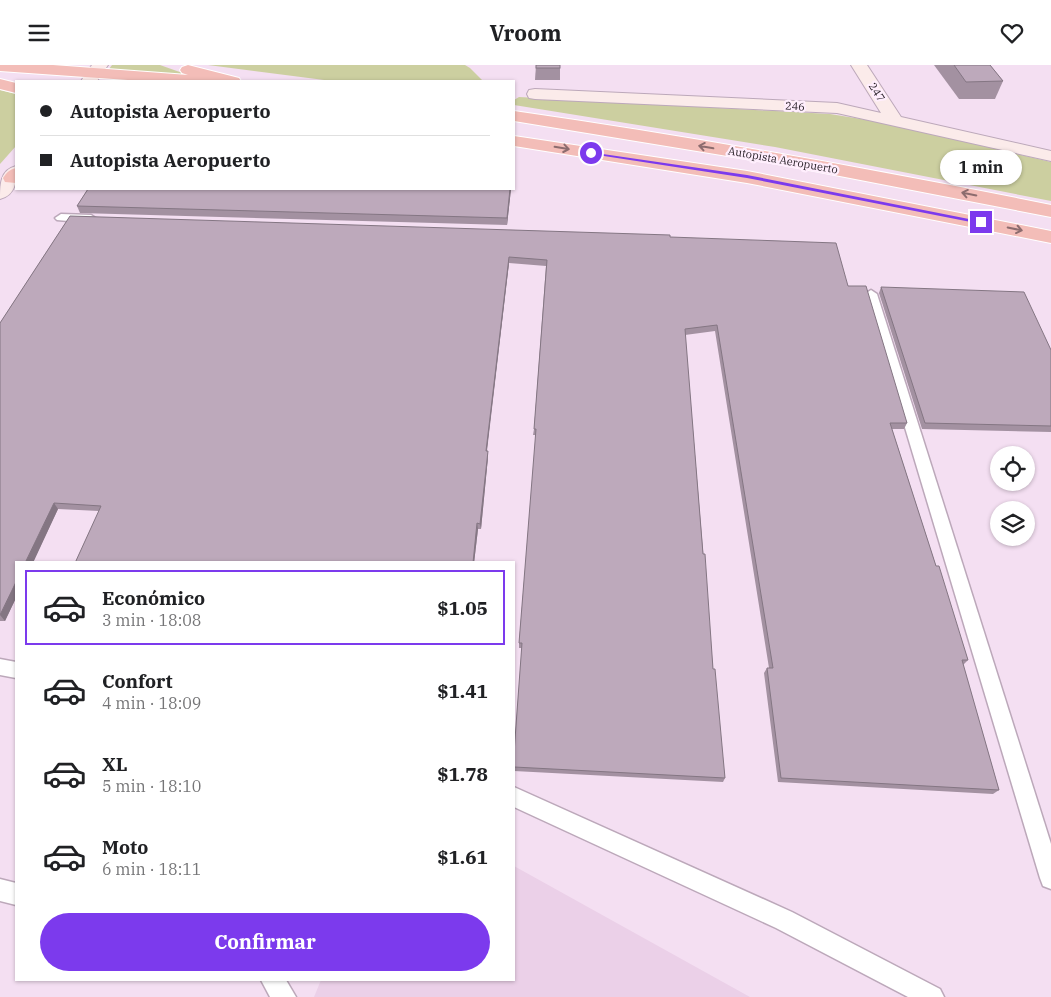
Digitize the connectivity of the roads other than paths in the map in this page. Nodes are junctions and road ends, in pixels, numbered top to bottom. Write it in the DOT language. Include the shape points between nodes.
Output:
graph roads {
  1 [pos="175,65"];
  2 [pos="859,65"];
  3 [pos="0,66"];
  4 [pos="95,73"];
  5 [pos="191,80"];
  6 [pos="229,80"];
  7 [pos="0,83"];
  8 [pos="15,83"];
  9 [pos="15,88"];
  10 [pos="535,94"];
  11 [pos="515,116"];
  12 [pos="894,120"];
  13 [pos="515,141"];
  14 [pos="1051,156"];
  15 [pos="15,174"];
  16 [pos="0,193"];
  17 [pos="1051,211"];
  18 [pos="61,218"];
  19 [pos="100,219"];
  20 [pos="1051,237"];
  21 [pos="871,294"];
  22 [pos="0,667"];
  23 [pos="15,670"];
  24 [pos="515,797"];
  25 [pos="1051,879"];
  26 [pos="0,890"];
  27 [pos="15,894"];
  28 [pos="273,981"];
  29 [pos="284,997"];
  30 [pos="932,997"];
  1 -- 6 [label="highway"];
  2 -- 12 [label="street, 247"];
  3 -- 4 [label="highway"];
  4 -- 5 [label="highway"];
  7 -- 8 [label="highway"];
  7 -- 9 [label="highway"];
  10 -- 12 [label="street, 246" via="838,108"];
  17 -- 11 [label="highway, Autopista Aeropuerto, one-way" via="756,155"];
  12 -- 14 [label="street, 246"];
  13 -- 20 [label="highway, Autopista Aeropuerto, one-way" via="747,177"];
  15 -- 16 [label="street"];
  18 -- 19 [label="lane"];
  21 -- 25 [label="lane"];
  22 -- 23 [label="lane"];
  24 -- 30 [label="lane" via="784,919"];
  26 -- 27 [label="lane"];
  28 -- 29 [label="lane"];
}
